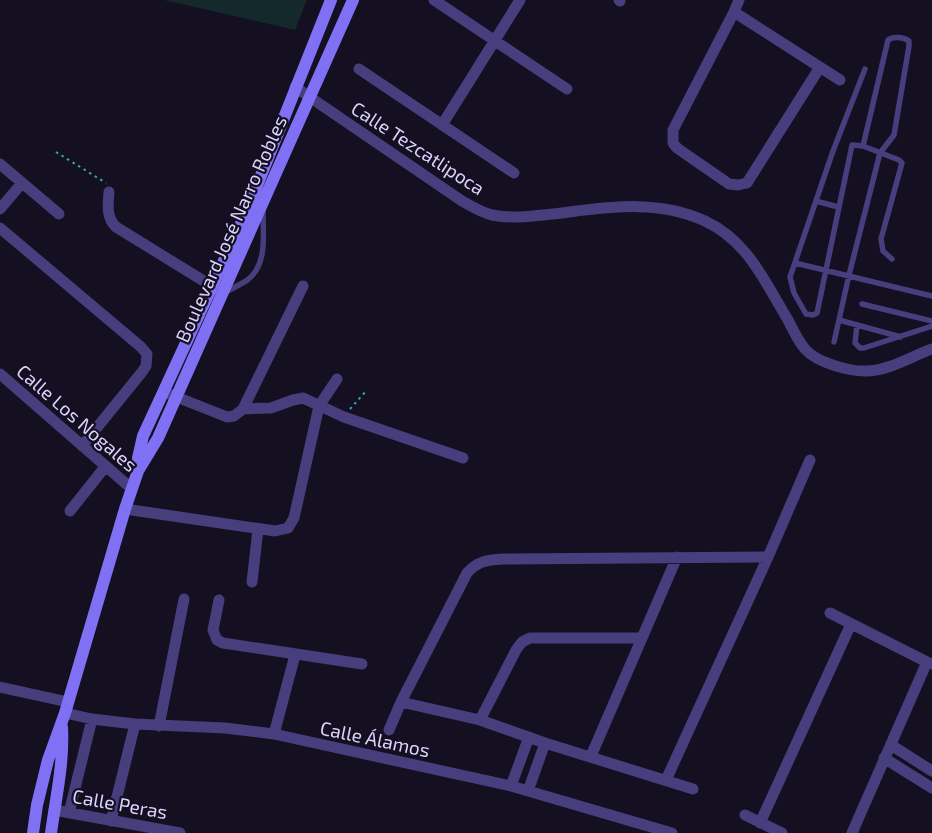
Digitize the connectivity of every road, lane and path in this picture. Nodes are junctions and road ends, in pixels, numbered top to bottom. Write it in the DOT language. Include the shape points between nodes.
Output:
graph roads {
  1 [pos="331,0"];
  2 [pos="353,0"];
  3 [pos="434,0"];
  4 [pos="520,0"];
  5 [pos="739,0"];
  6 [pos="734,12"];
  7 [pos="494,40"];
  8 [pos="820,67"];
  9 [pos="359,69"];
  10 [pos="865,69"];
  11 [pos="840,80"];
  12 [pos="296,87"];
  13 [pos="567,89"];
  14 [pos="310,98"];
  15 [pos="442,124"];
  16 [pos="864,146"];
  17 [pos="56,152"];
  18 [pos="880,153"];
  19 [pos="0,164"];
  20 [pos="514,173"];
  21 [pos="22,183"];
  22 [pos="109,192"];
  23 [pos="816,201"];
  24 [pos="263,205"];
  25 [pos="838,207"];
  26 [pos="0,209"];
  27 [pos="59,214"];
  28 [pos="0,228"];
  29 [pos="892,259"];
  30 [pos="795,263"];
  31 [pos="825,270"];
  32 [pos="848,274"];
  33 [pos="303,286"];
  34 [pos="212,287"];
  35 [pos="224,293"];
  36 [pos="932,296"];
  37 [pos="862,304"];
  38 [pos="839,320"];
  39 [pos="932,321"];
  40 [pos="857,325"];
  41 [pos="932,326"];
  42 [pos="901,337"];
  43 [pos="834,342"];
  44 [pos="932,349"];
  45 [pos="1,377"];
  46 [pos="337,379"];
  47 [pos="367,390"];
  48 [pos="170,395"];
  49 [pos="319,406"];
  50 [pos="238,412"];
  51 [pos="344,417"];
  52 [pos="82,446"];
  53 [pos="463,458"];
  54 [pos="810,460"];
  55 [pos="106,467"];
  56 [pos="132,489"];
  57 [pos="125,509"];
  58 [pos="70,511"];
  59 [pos="258,529"];
  60 [pos="677,557"];
  61 [pos="768,557"];
  62 [pos="252,582"];
  63 [pos="184,599"];
  64 [pos="219,600"];
  65 [pos="830,613"];
  66 [pos="851,624"];
  67 [pos="642,638"];
  68 [pos="295,654"];
  69 [pos="930,663"];
  70 [pos="362,664"];
  71 [pos="0,686"];
  72 [pos="401,702"];
  73 [pos="65,712"];
  74 [pos="92,719"];
  75 [pos="480,720"];
  76 [pos="136,724"];
  77 [pos="159,726"];
  78 [pos="389,730"];
  79 [pos="274,734"];
  80 [pos="529,737"];
  81 [pos="545,743"];
  82 [pos="890,745"];
  83 [pos="590,756"];
  84 [pos="884,758"];
  85 [pos="932,771"];
  86 [pos="666,780"];
  87 [pos="511,786"];
  88 [pos="932,788"];
  89 [pos="693,789"];
  90 [pos="528,791"];
  91 [pos="54,810"];
  92 [pos="69,813"];
  93 [pos="746,815"];
  94 [pos="111,821"];
  95 [pos="760,823"];
  96 [pos="33,833"];
  97 [pos="50,833"];
  98 [pos="180,833"];
  99 [pos="672,833"];
  100 [pos="782,833"];
  101 [pos="852,833"];
  1 -- 12 [label="street, Boulevard José Narro Robles"];
  2 -- 14 [label="street, Boulevard José Narro Robles"];
  3 -- 7 [label="street"];
  4 -- 7 [label="street"];
  5 -- 6 [label="street"];
  6 -- 8 [label="street"];
  6 -- 8 [label="street" via="672,133 677,148 725,182 738,185 750,180"];
  7 -- 13 [label="street"];
  7 -- 15 [label="street"];
  8 -- 11 [label="street"];
  9 -- 15 [label="street"];
  10 -- 23 [label="lane"];
  12 -- 14 [label="street, Calle Tezcatlipoca"];
  12 -- 34 [label="street, Boulevard José Narro Robles" via="246,213"];
  14 -- 24 [label="street, Boulevard José Narro Robles"];
  14 -- 44 [label="street, Calle Tezcatlipoca" via="462,201 490,215 531,216 634,206 671,210 706,221 736,241 751,259 806,350 823,361 867,372"];
  15 -- 20 [label="street"];
  16 -- 18 [label="lane"];
  16 -- 18 [label="lane" via="888,40 893,37 907,39 909,46 894,135"];
  16 -- 25 [label="lane" via="850,146"];
  17 -- 22 [label="path" via="106,183"];
  18 -- 29 [label="lane" via="902,164 881,239 883,251"];
  18 -- 32 [label="lane"];
  19 -- 21 [label="street"];
  21 -- 26 [label="street"];
  21 -- 27 [label="street"];
  22 -- 34 [label="street" via="108,211 116,227"];
  23 -- 25 [label="lane"];
  23 -- 30 [label="lane"];
  24 -- 35 [label="street, Boulevard José Narro Robles"];
  24 -- 35 [label="lane" via="260,262 252,275"];
  25 -- 31 [label="lane"];
  28 -- 52 [label="street" via="145,351 146,366"];
  30 -- 31 [label="lane"];
  30 -- 31 [label="lane" via="790,277 791,287 810,316 817,313"];
  31 -- 32 [label="lane"];
  32 -- 36 [label="lane"];
  32 -- 38 [label="lane"];
  33 -- 50 [label="street"];
  34 -- 35 [label="street"];
  34 -- 48 [label="street, Boulevard José Narro Robles"];
  35 -- 48 [label="street, Boulevard José Narro Robles"];
  37 -- 39 [label="lane"];
  38 -- 40 [label="lane"];
  38 -- 43 [label="lane"];
  40 -- 42 [label="lane"];
  40 -- 42 [label="lane" via="854,339 860,348"];
  41 -- 42 [label="lane"];
  45 -- 52 [label="street, Calle Los Nogales"];
  46 -- 49 [label="street"];
  47 -- 51 [label="path"];
  48 -- 50 [label="street" via="227,417"];
  48 -- 56 [label="street, Boulevard José Narro Robles" via="143,436"];
  49 -- 50 [label="street" via="304,398 271,408"];
  49 -- 51 [label="street"];
  49 -- 59 [label="street" via="294,518 288,528 275,532"];
  51 -- 53 [label="street"];
  52 -- 55 [label="street, Calle Los Nogales"];
  54 -- 61 [label="street"];
  55 -- 56 [label="street, Calle Los Nogales"];
  55 -- 58 [label="street"];
  56 -- 57 [label="street, Boulevard José Narro Robles"];
  57 -- 59 [label="street"];
  57 -- 73 [label="street, Boulevard José Narro Robles"];
  59 -- 62 [label="street"];
  60 -- 61 [label="street"];
  60 -- 67 [label="street"];
  60 -- 72 [label="street" via="503,559 475,565 467,573"];
  61 -- 86 [label="street"];
  63 -- 77 [label="street"];
  64 -- 68 [label="street" via="213,630 217,640"];
  65 -- 66 [label="street"];
  66 -- 69 [label="street"];
  66 -- 95 [label="street"];
  67 -- 75 [label="street" via="530,638 522,642"];
  67 -- 83 [label="street"];
  68 -- 70 [label="street"];
  68 -- 79 [label="street"];
  69 -- 82 [label="street"];
  71 -- 73 [label="street, Calle Álamos"];
  72 -- 75 [label="street"];
  72 -- 78 [label="street"];
  73 -- 74 [label="street, Calle Álamos"];
  73 -- 91 [label="street, Boulevard José Narro Robles" via="61,771"];
  73 -- 96 [label="street, Boulevard José Narro Robles" via="48,760"];
  74 -- 76 [label="street, Calle Álamos"];
  74 -- 92 [label="street"];
  75 -- 80 [label="street"];
  76 -- 77 [label="street, Calle Álamos"];
  76 -- 94 [label="street"];
  77 -- 79 [label="street, Calle Álamos" via="225,728"];
  79 -- 87 [label="street, Calle Álamos"];
  80 -- 81 [label="street"];
  80 -- 87 [label="street"];
  81 -- 83 [label="street"];
  81 -- 90 [label="street"];
  82 -- 84 [label="street"];
  82 -- 85 [label="street"];
  83 -- 86 [label="street"];
  84 -- 88 [label="street"];
  84 -- 101 [label="street"];
  86 -- 89 [label="street"];
  87 -- 90 [label="street, Calle Álamos"];
  90 -- 99 [label="street, Calle Álamos"];
  91 -- 92 [label="street, Calle Peras"];
  91 -- 97 [label="street, Boulevard José Narro Robles"];
  92 -- 94 [label="street, Calle Peras"];
  93 -- 95 [label="street"];
  94 -- 98 [label="street, Calle Peras"];
  95 -- 100 [label="street"];
}
